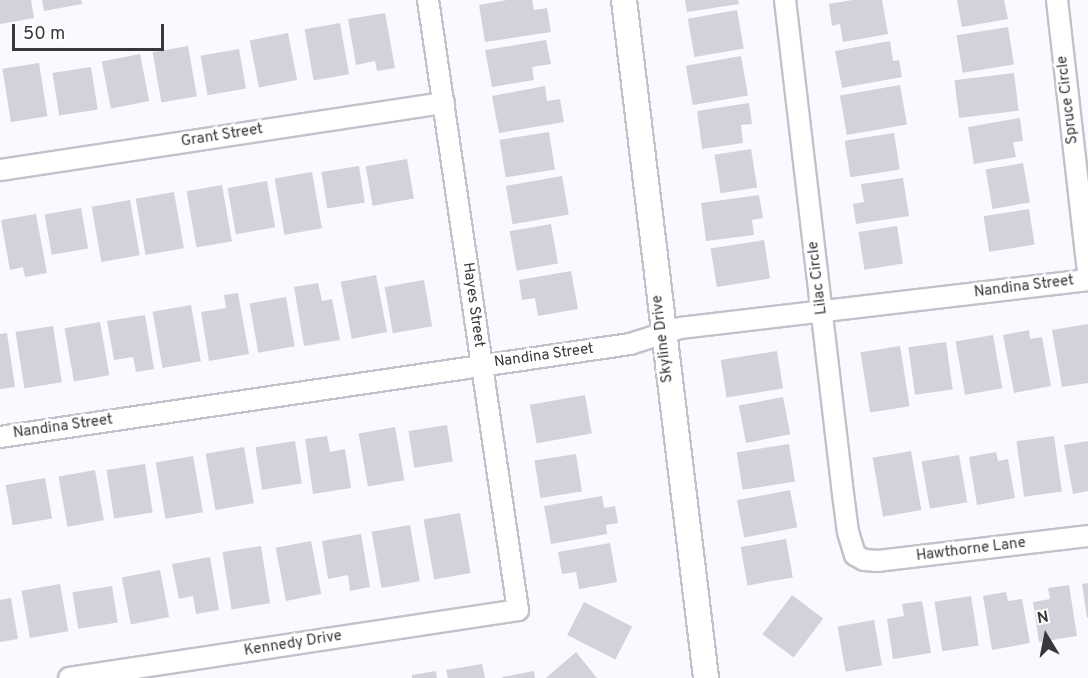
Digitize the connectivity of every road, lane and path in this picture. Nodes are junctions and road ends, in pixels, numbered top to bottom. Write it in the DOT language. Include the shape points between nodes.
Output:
graph roads {
  1 [pos="428,0"];
  2 [pos="624,0"];
  3 [pos="785,0"];
  4 [pos="1057,0"];
  5 [pos="444,103"];
  6 [pos="0,170"];
  7 [pos="1088,271"];
  8 [pos="1088,280"];
  9 [pos="822,311"];
  10 [pos="662,334"];
  11 [pos="482,365"];
  12 [pos="0,437"];
  13 [pos="1088,536"];
  14 [pos="855,555"];
  15 [pos="518,610"];
  16 [pos="69,678"];
  17 [pos="706,678"];
  1 -- 5 [label="street, Hayes Street"];
  2 -- 10 [label="street, Skyline Drive"];
  3 -- 9 [label="street, Lilac Circle"];
  4 -- 7 [label="street, Spruce Circle"];
  5 -- 6 [label="street, Grant Street"];
  5 -- 11 [label="street, Hayes Street"];
  8 -- 9 [label="street, Nandina Street"];
  9 -- 10 [label="street, Nandina Street" via="680,328"];
  9 -- 14 [label="street, Lilac Circle" via="848,531"];
  10 -- 11 [label="street, Nandina Street" via="630,344"];
  10 -- 17 [label="street, Skyline Drive"];
  11 -- 12 [label="street, Nandina Street"];
  11 -- 15 [label="street, Hayes Street"];
  13 -- 14 [label="street, Hawthorne Lane" via="878,561"];
  15 -- 16 [label="street, Kennedy Drive"];
}
